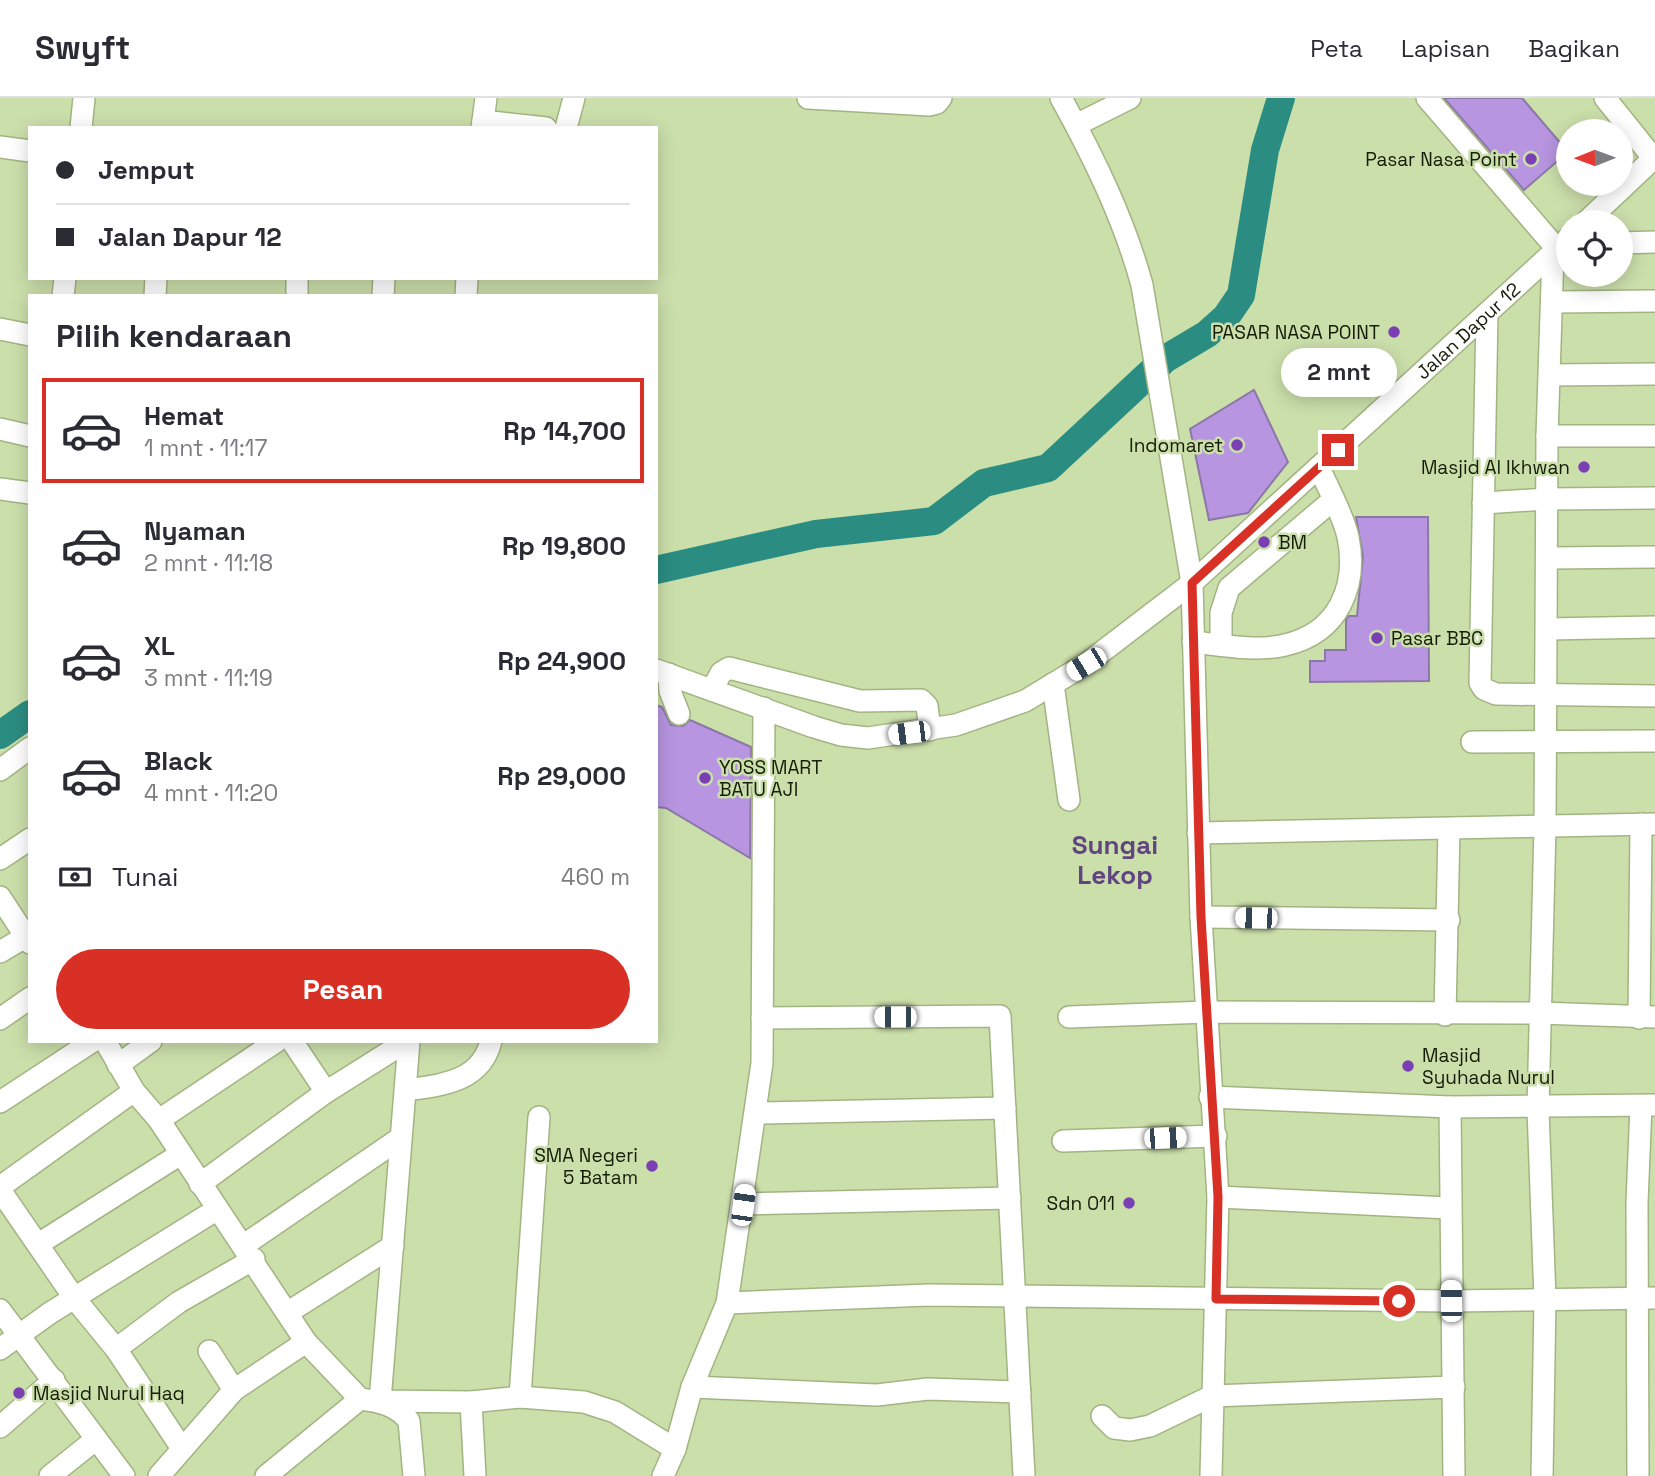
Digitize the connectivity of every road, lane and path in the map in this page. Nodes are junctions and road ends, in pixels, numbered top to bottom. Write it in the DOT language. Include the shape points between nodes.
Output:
graph roads {
  1 [pos="84,98"];
  2 [pos="486,98"];
  3 [pos="574,98"];
  4 [pos="808,98"];
  5 [pos="941,98"];
  6 [pos="1061,98"];
  7 [pos="1130,98"];
  8 [pos="1427,98"];
  9 [pos="1605,98"];
  10 [pos="876,100"];
  11 [pos="483,125"];
  12 [pos="1076,125"];
  13 [pos="81,126"];
  14 [pos="504,126"];
  15 [pos="567,126"];
  16 [pos="0,147"];
  17 [pos="28,151"];
  18 [pos="1654,158"];
  19 [pos="1633,178"];
  20 [pos="1655,181"];
  21 [pos="1633,182"];
  22 [pos="1614,196"];
  23 [pos="1599,210"];
  24 [pos="1556,239"];
  25 [pos="1655,242"];
  26 [pos="1633,243"];
  27 [pos="1556,251"];
  28 [pos="1556,283"];
  29 [pos="1655,301"];
  30 [pos="1553,302"];
  31 [pos="1487,314"];
  32 [pos="0,329"];
  33 [pos="28,335"];
  34 [pos="1655,374"];
  35 [pos="1550,375"];
  36 [pos="0,429"];
  37 [pos="28,436"];
  38 [pos="1547,436"];
  39 [pos="1655,436"];
  40 [pos="1319,467"];
  41 [pos="0,489"];
  42 [pos="28,493"];
  43 [pos="1655,498"];
  44 [pos="1547,499"];
  45 [pos="1333,500"];
  46 [pos="1483,503"];
  47 [pos="1655,557"];
  48 [pos="1548,558"];
  49 [pos="1192,583"];
  50 [pos="1655,627"];
  51 [pos="1547,629"];
  52 [pos="1193,642"];
  53 [pos="1221,645"];
  54 [pos="663,672"];
  55 [pos="1053,684"];
  56 [pos="712,690"];
  57 [pos="1546,695"];
  58 [pos="1655,696"];
  59 [pos="764,708"];
  60 [pos="679,714"];
  61 [pos="930,730"];
  62 [pos="1544,739"];
  63 [pos="1655,741"];
  64 [pos="1472,742"];
  65 [pos="28,749"];
  66 [pos="0,770"];
  67 [pos="1069,800"];
  68 [pos="1648,824"];
  69 [pos="1545,826"];
  70 [pos="1449,828"];
  71 [pos="1198,833"];
  72 [pos="28,840"];
  73 [pos="0,859"];
  74 [pos="0,897"];
  75 [pos="1648,915"];
  76 [pos="1201,917"];
  77 [pos="1449,920"];
  78 [pos="28,938"];
  79 [pos="0,952"];
  80 [pos="28,999"];
  81 [pos="1207,1012"];
  82 [pos="1539,1013"];
  83 [pos="1445,1015"];
  84 [pos="1069,1017"];
  85 [pos="762,1018"];
  86 [pos="1647,1018"];
  87 [pos="0,1019"];
  88 [pos="90,1043"];
  89 [pos="105,1043"];
  90 [pos="148,1043"];
  91 [pos="273,1043"];
  92 [pos="293,1043"];
  93 [pos="405,1043"];
  94 [pos="408,1043"];
  95 [pos="490,1043"];
  96 [pos="118,1065"];
  97 [pos="406,1090"];
  98 [pos="134,1091"];
  99 [pos="326,1092"];
  100 [pos="1210,1097"];
  101 [pos="0,1102"];
  102 [pos="1648,1105"];
  103 [pos="1450,1107"];
  104 [pos="1005,1108"];
  105 [pos="1538,1109"];
  106 [pos="756,1113"];
  107 [pos="539,1117"];
  108 [pos="159,1120"];
  109 [pos="1216,1136"];
  110 [pos="399,1139"];
  111 [pos="1063,1141"];
  112 [pos="179,1155"];
  113 [pos="200,1184"];
  114 [pos="0,1188"];
  115 [pos="1218,1197"];
  116 [pos="1010,1198"];
  117 [pos="1646,1202"];
  118 [pos="743,1205"];
  119 [pos="1449,1208"];
  120 [pos="216,1210"];
  121 [pos="40,1244"];
  122 [pos="393,1246"];
  123 [pos="249,1252"];
  124 [pos="1015,1295"];
  125 [pos="1646,1298"];
  126 [pos="75,1299"];
  127 [pos="1216,1299"];
  128 [pos="1545,1299"];
  129 [pos="1451,1301"];
  130 [pos="727,1303"];
  131 [pos="0,1310"];
  132 [pos="287,1313"];
  133 [pos="19,1337"];
  134 [pos="306,1342"];
  135 [pos="0,1349"];
  136 [pos="116,1349"];
  137 [pos="209,1351"];
  138 [pos="54,1380"];
  139 [pos="692,1387"];
  140 [pos="1454,1387"];
  141 [pos="233,1390"];
  142 [pos="1646,1391"];
  143 [pos="1020,1392"];
  144 [pos="1212,1396"];
  145 [pos="520,1397"];
  146 [pos="370,1400"];
  147 [pos="471,1402"];
  148 [pos="1102,1416"];
  149 [pos="0,1427"];
  150 [pos="95,1440"];
  151 [pos="181,1447"];
  152 [pos="675,1448"];
  153 [pos="50,1476"];
  154 [pos="124,1476"];
  155 [pos="159,1476"];
  156 [pos="265,1476"];
  157 [pos="414,1476"];
  158 [pos="475,1476"];
  159 [pos="663,1476"];
  160 [pos="1024,1476"];
  161 [pos="1210,1476"];
  162 [pos="1454,1476"];
  163 [pos="1542,1476"];
  164 [pos="1638,1476"];
  1 -- 13 [label="street"];
  2 -- 11 [label="street"];
  3 -- 15 [label="street"];
  4 -- 10 [label="street"];
  5 -- 10 [label="street" via="929,105"];
  6 -- 12 [label="street"];
  7 -- 12 [label="street"];
  8 -- 24 [label="street"];
  9 -- 18 [label="street"];
  11 -- 14 [label="street"];
  12 -- 49 [label="street" via="1114,202 1142,285"];
  16 -- 17 [label="street"];
  18 -- 19 [label="street"];
  20 -- 21 [label="street"];
  22 -- 23 [label="street"];
  25 -- 26 [label="street"];
  27 -- 31 [label="street, Jalan Dapur 12"];
  28 -- 30 [label="street"];
  29 -- 30 [label="street"];
  30 -- 35 [label="street"];
  31 -- 40 [label="street, Jalan Dapur 12"];
  31 -- 46 [label="street"];
  32 -- 33 [label="street"];
  34 -- 35 [label="street"];
  35 -- 38 [label="street"];
  36 -- 37 [label="street"];
  38 -- 39 [label="street"];
  38 -- 44 [label="street"];
  40 -- 45 [label="street"];
  40 -- 49 [label="street, Jalan Dapur 12"];
  41 -- 42 [label="street"];
  43 -- 44 [label="street"];
  44 -- 46 [label="street"];
  44 -- 48 [label="street"];
  45 -- 53 [label="street" via="1229,588 1221,613"];
  45 -- 53 [label="street" via="1348,534 1351,559 1346,599 1334,615 1286,645"];
  46 -- 57 [label="street" via="1478,677 1489,693"];
  47 -- 48 [label="street"];
  48 -- 51 [label="street"];
  49 -- 52 [label="street"];
  49 -- 55 [label="street, Jalan Dapur 12"];
  50 -- 51 [label="street"];
  51 -- 57 [label="street"];
  52 -- 53 [label="street"];
  52 -- 71 [label="street"];
  54 -- 56 [label="street, Jalan Dapur 12"];
  54 -- 60 [label="street"];
  55 -- 61 [label="street, Jalan Dapur 12" via="1026,701"];
  55 -- 67 [label="street"];
  56 -- 59 [label="street, Jalan Dapur 12"];
  56 -- 61 [label="street" via="729,668 860,701 921,700 927,706"];
  57 -- 58 [label="street"];
  57 -- 62 [label="street"];
  59 -- 61 [label="street, Jalan Dapur 12" via="841,735 868,738"];
  59 -- 85 [label="street"];
  62 -- 63 [label="street"];
  62 -- 64 [label="street"];
  62 -- 69 [label="street"];
  65 -- 66 [label="street"];
  68 -- 69 [label="street"];
  68 -- 75 [label="street"];
  69 -- 70 [label="street"];
  69 -- 82 [label="street"];
  70 -- 71 [label="street"];
  70 -- 77 [label="street"];
  71 -- 76 [label="street"];
  72 -- 73 [label="street"];
  74 -- 78 [label="street"];
  75 -- 86 [label="street"];
  76 -- 77 [label="street"];
  76 -- 81 [label="street"];
  77 -- 83 [label="street"];
  78 -- 79 [label="street"];
  80 -- 87 [label="street"];
  81 -- 83 [label="street"];
  81 -- 84 [label="street"];
  81 -- 100 [label="street"];
  82 -- 83 [label="street"];
  82 -- 86 [label="street"];
  82 -- 105 [label="street"];
  85 -- 104 [label="street" via="1000,1016"];
  85 -- 106 [label="street"];
  88 -- 101 [label="street"];
  89 -- 96 [label="street"];
  90 -- 96 [label="street"];
  91 -- 108 [label="street"];
  92 -- 99 [label="street"];
  93 -- 99 [label="street"];
  94 -- 97 [label="street"];
  95 -- 97 [label="street" via="486,1059 463,1078"];
  96 -- 98 [label="street"];
  97 -- 110 [label="street"];
  98 -- 108 [label="street"];
  98 -- 114 [label="street"];
  99 -- 113 [label="street"];
  100 -- 103 [label="street"];
  100 -- 109 [label="street"];
  102 -- 105 [label="street"];
  102 -- 117 [label="street"];
  103 -- 105 [label="street"];
  103 -- 119 [label="street"];
  104 -- 106 [label="street"];
  104 -- 116 [label="street"];
  105 -- 128 [label="street"];
  106 -- 118 [label="street"];
  107 -- 145 [label="street"];
  108 -- 112 [label="street"];
  109 -- 111 [label="street"];
  109 -- 115 [label="street"];
  110 -- 122 [label="street"];
  110 -- 123 [label="street"];
  112 -- 113 [label="street"];
  112 -- 121 [label="street"];
  113 -- 120 [label="street"];
  114 -- 121 [label="street"];
  115 -- 119 [label="street"];
  115 -- 127 [label="street"];
  116 -- 118 [label="street"];
  116 -- 124 [label="street"];
  117 -- 125 [label="street"];
  118 -- 130 [label="street"];
  119 -- 129 [label="street"];
  120 -- 123 [label="street"];
  120 -- 126 [label="street"];
  121 -- 126 [label="street"];
  122 -- 132 [label="street"];
  122 -- 146 [label="street"];
  123 -- 132 [label="street"];
  123 -- 136 [label="street"];
  124 -- 127 [label="street"];
  124 -- 130 [label="street"];
  124 -- 143 [label="street"];
  125 -- 128 [label="street"];
  125 -- 142 [label="street"];
  126 -- 133 [label="street"];
  126 -- 136 [label="street"];
  127 -- 129 [label="street"];
  127 -- 144 [label="street"];
  128 -- 129 [label="street"];
  128 -- 163 [label="street"];
  129 -- 140 [label="street"];
  130 -- 139 [label="street"];
  131 -- 133 [label="street"];
  132 -- 134 [label="street"];
  133 -- 135 [label="street"];
  133 -- 138 [label="street"];
  134 -- 141 [label="street"];
  134 -- 146 [label="street"];
  136 -- 151 [label="street"];
  137 -- 141 [label="street"];
  138 -- 149 [label="street"];
  138 -- 150 [label="street"];
  139 -- 143 [label="street" via="877,1395 928,1389"];
  139 -- 152 [label="street"];
  140 -- 144 [label="street"];
  140 -- 162 [label="street"];
  141 -- 151 [label="street"];
  142 -- 164 [label="street"];
  143 -- 160 [label="street"];
  144 -- 148 [label="street" via="1150,1426 1130,1430 1114,1427"];
  144 -- 161 [label="street"];
  145 -- 147 [label="street"];
  145 -- 152 [label="street" via="584,1402 615,1412"];
  146 -- 147 [label="street"];
  146 -- 156 [label="street"];
  146 -- 157 [label="street" via="409,1421"];
  147 -- 158 [label="street"];
  150 -- 153 [label="street"];
  150 -- 154 [label="street"];
  151 -- 155 [label="street"];
  152 -- 159 [label="street"];
}
